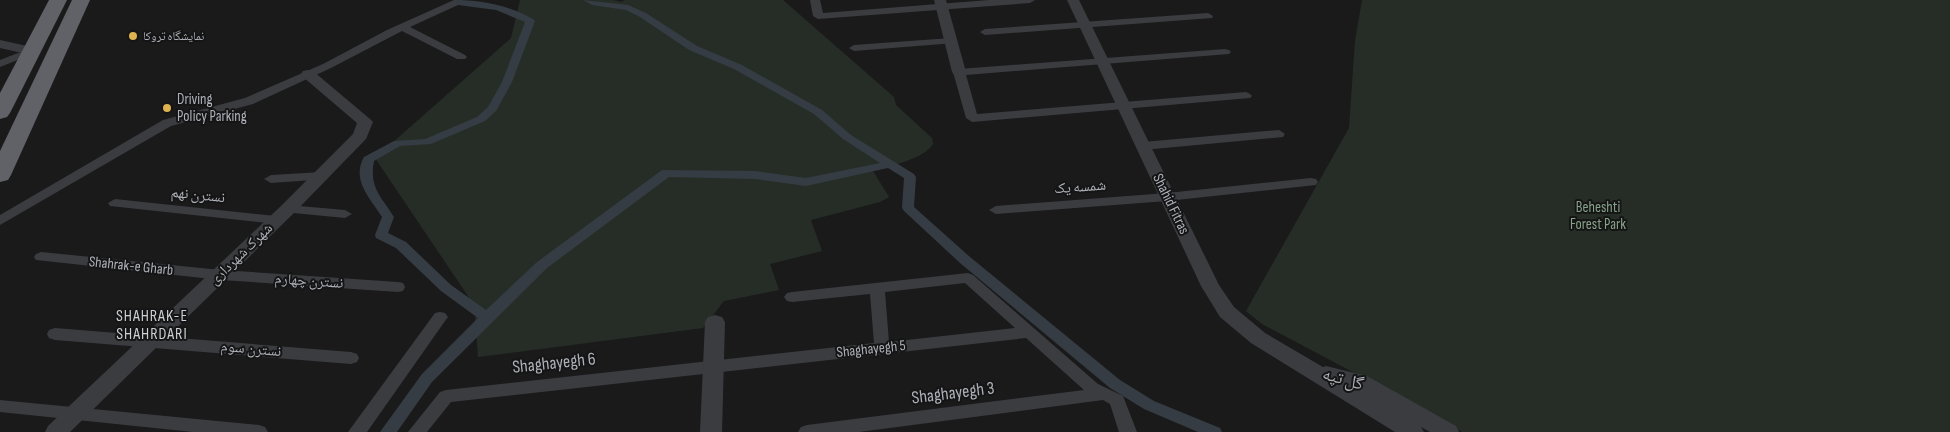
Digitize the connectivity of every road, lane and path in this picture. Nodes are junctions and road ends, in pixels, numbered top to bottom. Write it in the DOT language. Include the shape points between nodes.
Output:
graph roads {
  1 [pos="58,0"];
  2 [pos="81,0"];
  3 [pos="815,0"];
  4 [pos="1030,0"];
  5 [pos="1073,0"];
  6 [pos="454,3"];
  7 [pos="941,3"];
  8 [pos="1208,16"];
  9 [pos="1086,26"];
  10 [pos="402,27"];
  11 [pos="985,32"];
  12 [pos="951,41"];
  13 [pos="0,44"];
  14 [pos="854,48"];
  15 [pos="32,51"];
  16 [pos="1225,52"];
  17 [pos="461,57"];
  18 [pos="1103,61"];
  19 [pos="0,64"];
  20 [pos="959,72"];
  21 [pos="308,74"];
  22 [pos="1246,96"];
  23 [pos="3,102"];
  24 [pos="1124,106"];
  25 [pos="1279,134"];
  26 [pos="1143,146"];
  27 [pos="0,175"];
  28 [pos="322,176"];
  29 [pos="271,179"];
  30 [pos="1311,182"];
  31 [pos="1168,197"];
  32 [pos="115,203"];
  33 [pos="996,210"];
  34 [pos="345,214"];
  35 [pos="282,215"];
  36 [pos="0,221"];
  37 [pos="41,257"];
  38 [pos="220,275"];
  39 [pos="398,287"];
  40 [pos="877,288"];
  41 [pos="792,297"];
  42 [pos="440,317"];
  43 [pos="715,322"];
  44 [pos="1029,332"];
  45 [pos="55,334"];
  46 [pos="151,341"];
  47 [pos="882,348"];
  48 [pos="352,358"];
  49 [pos="714,366"];
  50 [pos="1313,371"];
  51 [pos="1104,394"];
  52 [pos="0,406"];
  53 [pos="77,412"];
  54 [pos="56,432"];
  55 [pos="259,432"];
  56 [pos="357,432"];
  57 [pos="416,432"];
  58 [pos="711,432"];
  59 [pos="807,432"];
  60 [pos="1128,432"];
  61 [pos="1413,432"];
  62 [pos="1448,432"];
  1 -- 15 [label="highway"];
  2 -- 27 [label="highway"];
  3 -- 7 [label="street" via="818,16"];
  4 -- 7 [label="street"];
  5 -- 9 [label="street, Shahid Fitras"];
  6 -- 10 [label="street"];
  7 -- 12 [label="street"];
  8 -- 9 [label="street"];
  9 -- 11 [label="street"];
  9 -- 18 [label="street, Shahid Fitras"];
  10 -- 17 [label="street"];
  10 -- 21 [label="street"];
  12 -- 14 [label="street"];
  12 -- 20 [label="street"];
  13 -- 15 [label="street"];
  15 -- 19 [label="street"];
  15 -- 23 [label="highway"];
  16 -- 18 [label="street"];
  18 -- 20 [label="street"];
  18 -- 24 [label="street, Shahid Fitras"];
  20 -- 24 [label="street" via="972,118"];
  21 -- 28 [label="street, شهرک شهرداری" via="365,122 360,136"];
  21 -- 36 [label="street" via="249,101 167,123"];
  22 -- 24 [label="street"];
  24 -- 26 [label="street, Shahid Fitras"];
  25 -- 26 [label="street"];
  26 -- 31 [label="street, Shahid Fitras"];
  28 -- 29 [label="street"];
  28 -- 35 [label="street, شهرک شهرداری"];
  30 -- 31 [label="street, شمسه یک"];
  31 -- 33 [label="street, شمسه یک"];
  31 -- 50 [label="street, Shahid Fitras" via="1210,286 1227,312 1258,338"];
  32 -- 35 [label="street, نسترن نهم"];
  34 -- 35 [label="street, نسترن نهم"];
  35 -- 38 [label="street, شهرک شهرداری"];
  37 -- 38 [label="street, Shahrak-e Gharb"];
  38 -- 39 [label="street, نسترن چهارم"];
  38 -- 46 [label="street, شهرک شهرداری"];
  40 -- 41 [label="street"];
  40 -- 44 [label="street" via="968,278"];
  40 -- 47 [label="street"];
  42 -- 56 [label="street"];
  43 -- 49 [label="street"];
  44 -- 47 [label="street, Shaghayegh 5"];
  44 -- 51 [label="street" via="1092,388"];
  45 -- 46 [label="street, نسترن سوم"];
  46 -- 48 [label="street, نسترن سوم"];
  46 -- 53 [label="street, شهرک شهرداری"];
  47 -- 49 [label="street, Shaghayegh 5"];
  49 -- 57 [label="street, Shaghayegh 6" via="446,396"];
  49 -- 58 [label="street"];
  50 -- 61 [label="street, گل تپه"];
  50 -- 62 [label="street, گل تپه" via="1360,381"];
  51 -- 59 [label="street, Shaghayegh 3"];
  51 -- 60 [label="street" via="1117,400"];
  52 -- 53 [label="street"];
  53 -- 54 [label="street, شهرک شهرداری"];
  53 -- 55 [label="street"];
}
